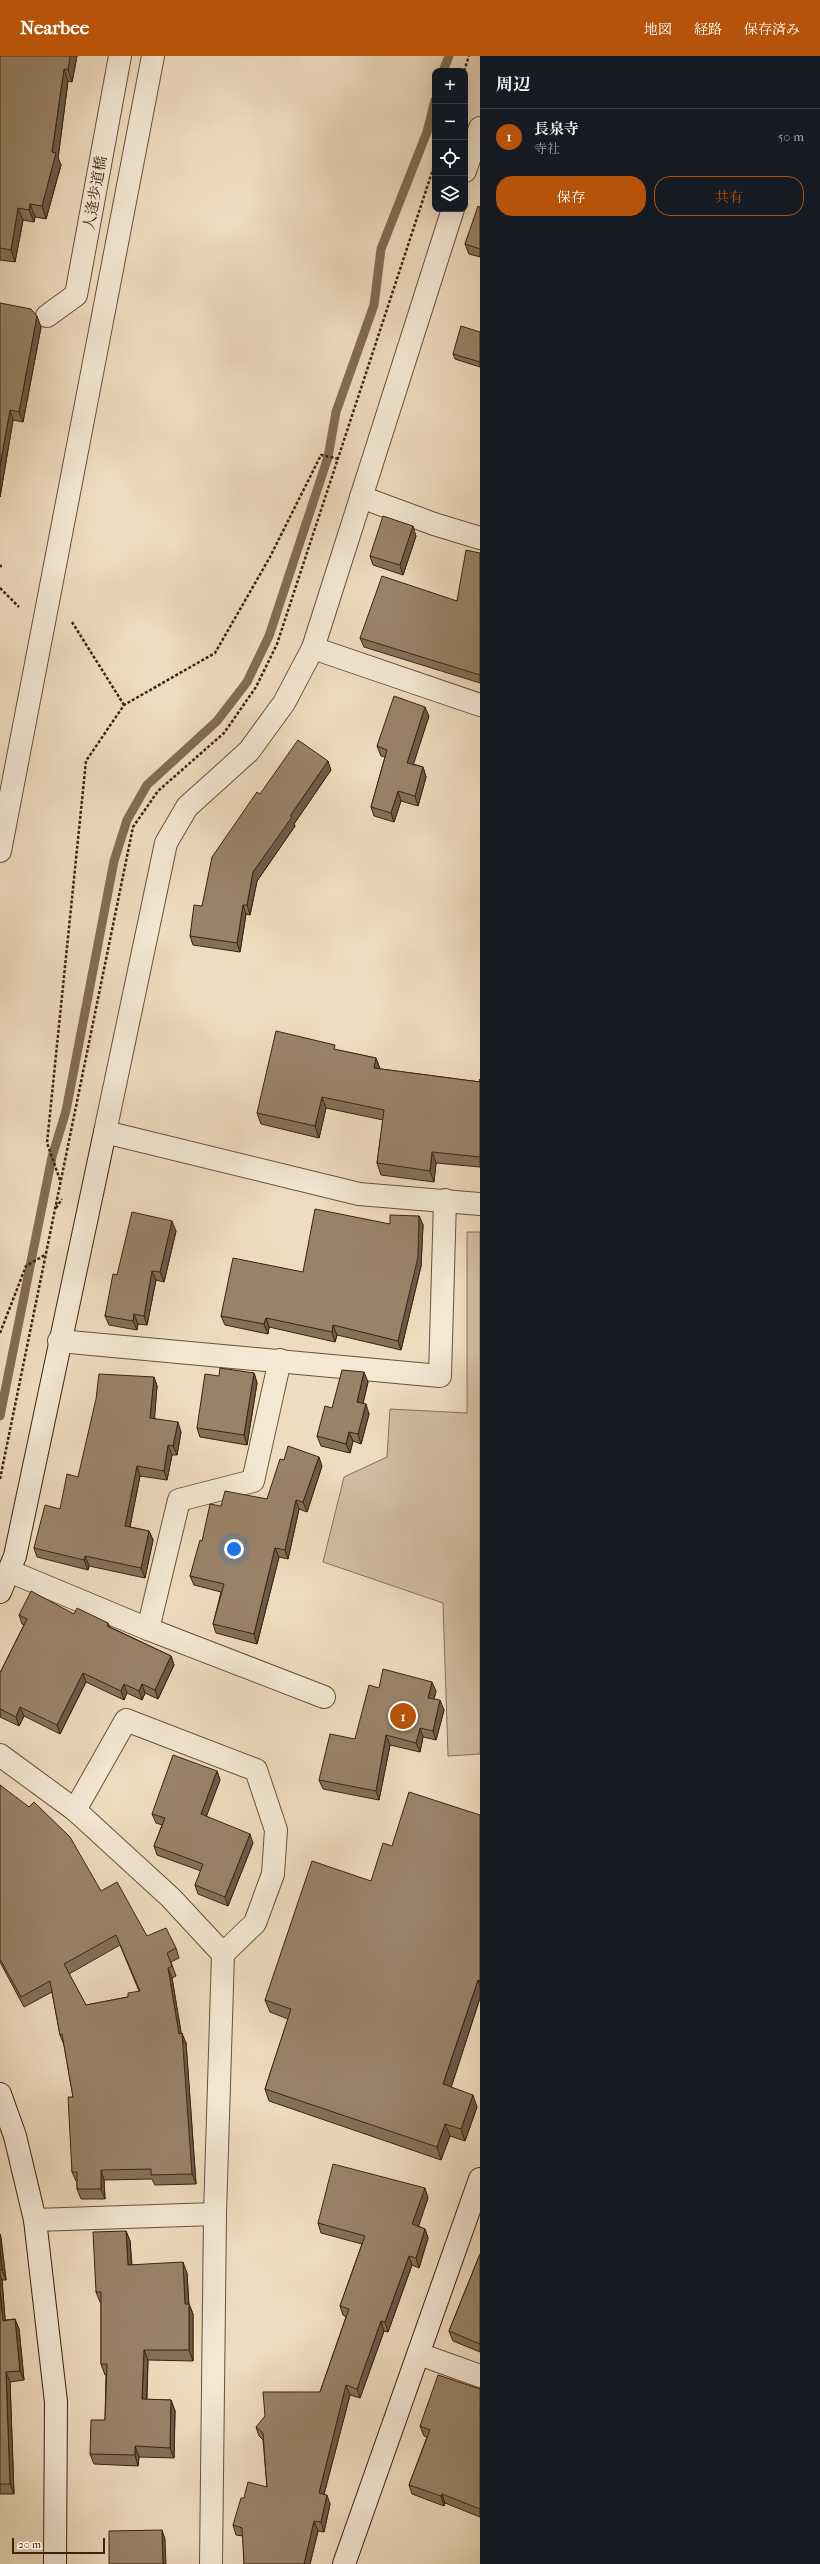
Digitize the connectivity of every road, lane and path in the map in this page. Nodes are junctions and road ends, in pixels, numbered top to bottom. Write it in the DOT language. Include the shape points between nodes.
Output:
graph roads {
  1 [pos="120,56"];
  2 [pos="153,56"];
  3 [pos="469,56"];
  4 [pos="465,68"];
  5 [pos="480,128"];
  6 [pos="468,162"];
  7 [pos="452,212"];
  8 [pos="47,316"];
  9 [pos="337,459"];
  10 [pos="361,497"];
  11 [pos="480,538"];
  12 [pos="0,588"];
  13 [pos="23,611"];
  14 [pos="72,622"];
  15 [pos="313,648"];
  16 [pos="124,705"];
  17 [pos="480,705"];
  18 [pos="0,851"];
  19 [pos="105,1132"];
  20 [pos="60,1179"];
  21 [pos="445,1200"];
  22 [pos="480,1204"];
  23 [pos="45,1255"];
  24 [pos="0,1333"];
  25 [pos="60,1341"];
  26 [pos="280,1360"];
  27 [pos="9,1571"];
  28 [pos="0,1592"];
  29 [pos="148,1629"];
  30 [pos="324,1697"];
  31 [pos="0,1755"];
  32 [pos="75,1810"];
  33 [pos="223,1954"];
  34 [pos="0,2094"];
  35 [pos="480,2179"];
  36 [pos="215,2214"];
  37 [pos="35,2220"];
  38 [pos="418,2354"];
  39 [pos="480,2376"];
  40 [pos="55,2564"];
  41 [pos="211,2564"];
  42 [pos="344,2564"];
  1 -- 8 [label="street, 人逢歩道橋" via="76,295"];
  2 -- 18 [label="street"];
  3 -- 4 [label="path"];
  5 -- 6 [label="street"];
  7 -- 10 [label="street"];
  9 -- 16 [label="path" via="321,455 270,557 215,653"];
  10 -- 11 [label="street"];
  10 -- 15 [label="street"];
  12 -- 13 [label="path"];
  14 -- 16 [label="path"];
  15 -- 17 [label="street"];
  15 -- 19 [label="street" via="284,703 249,751 187,807 166,843"];
  16 -- 20 [label="path" via="86,761 47,1144"];
  19 -- 21 [label="street" via="359,1194"];
  19 -- 25 [label="street"];
  21 -- 22 [label="street"];
  21 -- 26 [label="street" via="440,1376"];
  23 -- 24 [label="path" via="26,1266"];
  25 -- 26 [label="street"];
  25 -- 27 [label="street" via="15,1556"];
  26 -- 29 [label="street" via="254,1481 179,1500"];
  27 -- 28 [label="street"];
  27 -- 29 [label="street"];
  29 -- 30 [label="street"];
  31 -- 32 [label="street"];
  32 -- 33 [label="street" via="171,1898"];
  32 -- 33 [label="street" via="126,1720 256,1770 276,1830 273,1874 254,1922"];
  33 -- 36 [label="street"];
  34 -- 37 [label="street" via="15,2136"];
  35 -- 38 [label="street"];
  36 -- 37 [label="street"];
  36 -- 41 [label="street"];
  37 -- 40 [label="street" via="56,2402"];
  38 -- 39 [label="street"];
  38 -- 42 [label="street"];
}
